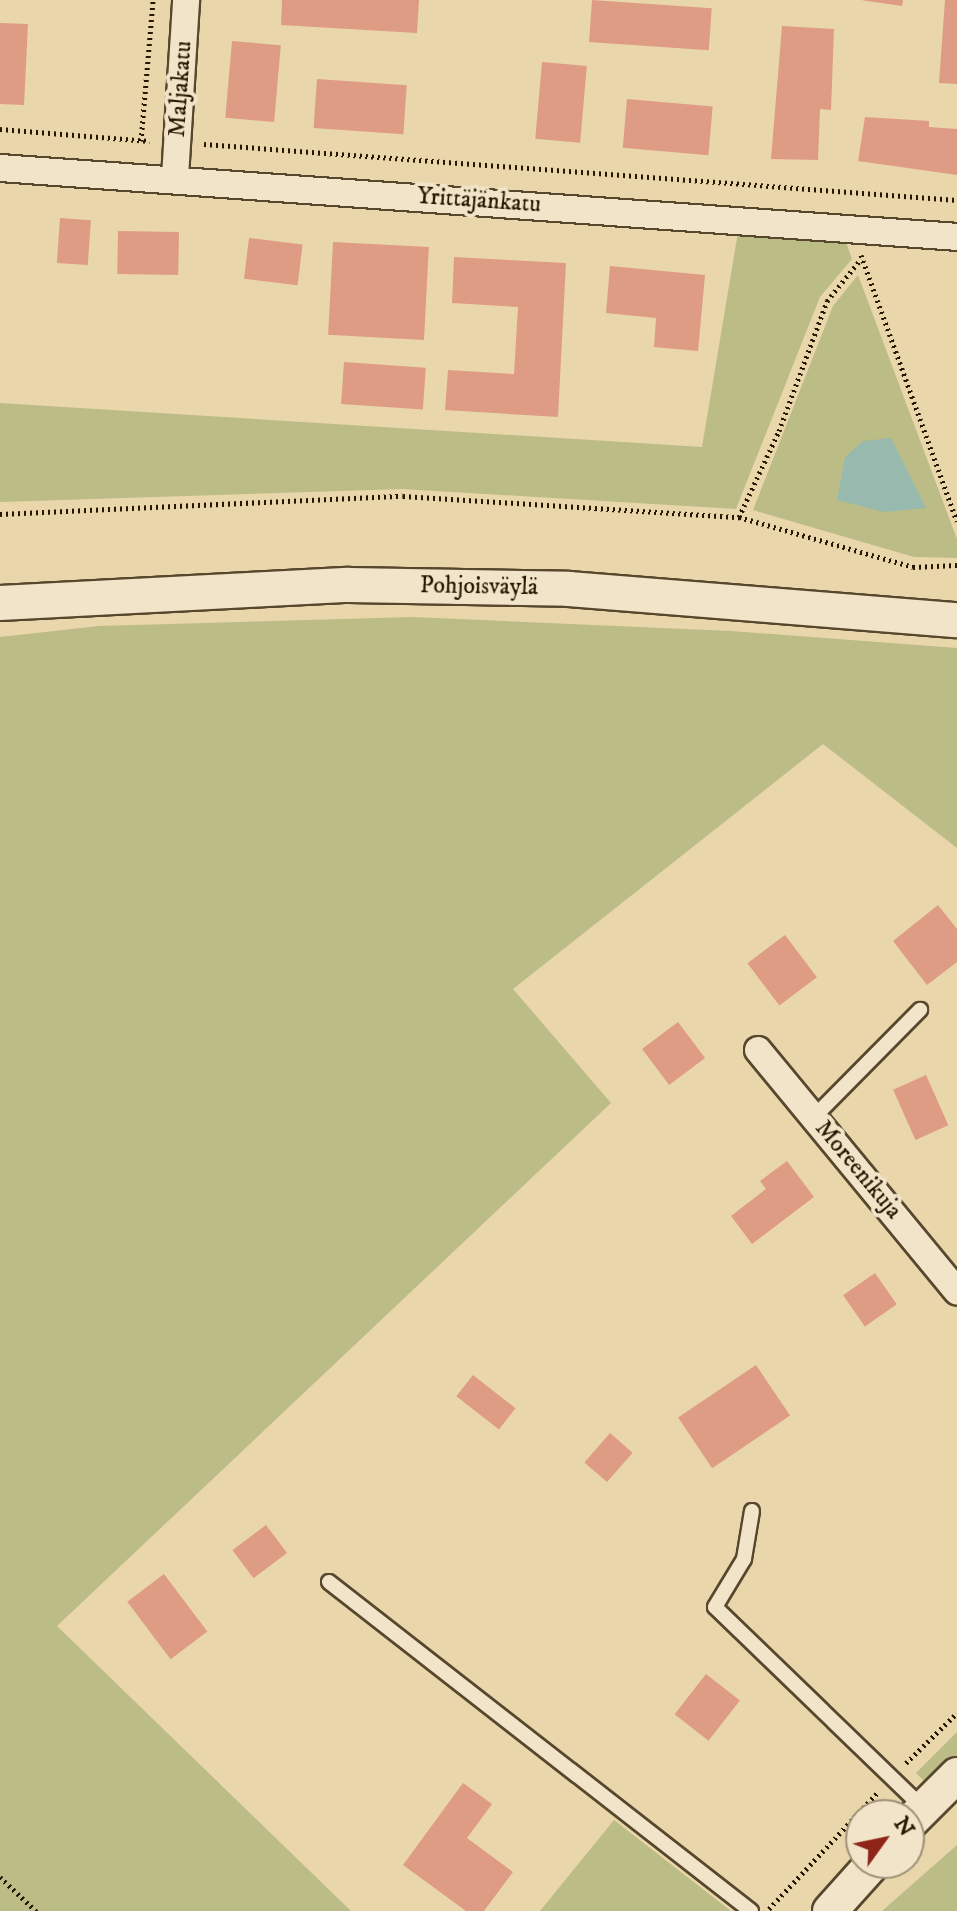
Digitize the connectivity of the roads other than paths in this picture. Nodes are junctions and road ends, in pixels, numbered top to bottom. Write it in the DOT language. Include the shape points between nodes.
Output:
graph roads {
  1 [pos="186,0"];
  2 [pos="0,168"];
  3 [pos="175,177"];
  4 [pos="957,237"];
  5 [pos="0,603"];
  6 [pos="957,620"];
  7 [pos="920,1010"];
  8 [pos="758,1050"];
  9 [pos="814,1117"];
  10 [pos="957,1291"];
  11 [pos="752,1511"];
  12 [pos="329,1582"];
  13 [pos="957,1775"];
  14 [pos="906,1799"];
  15 [pos="925,1806"];
  16 [pos="859,1879"];
  17 [pos="751,1911"];
  18 [pos="830,1911"];
  1 -- 3 [label="street, Maljakatu"];
  2 -- 3 [label="street, Yrittäjänkatu"];
  3 -- 4 [label="street, Yrittäjänkatu"];
  5 -- 6 [label="street, Pohjoisväylä" via="271,587 554,588"];
  7 -- 9 [label="lane"];
  8 -- 9 [label="street, Moreenikuja"];
  9 -- 10 [label="street, Moreenikuja"];
  11 -- 14 [label="lane" via="744,1559 715,1607 892,1777"];
  12 -- 17 [label="lane"];
  13 -- 15 [label="street"];
  16 -- 18 [label="street"];
}
